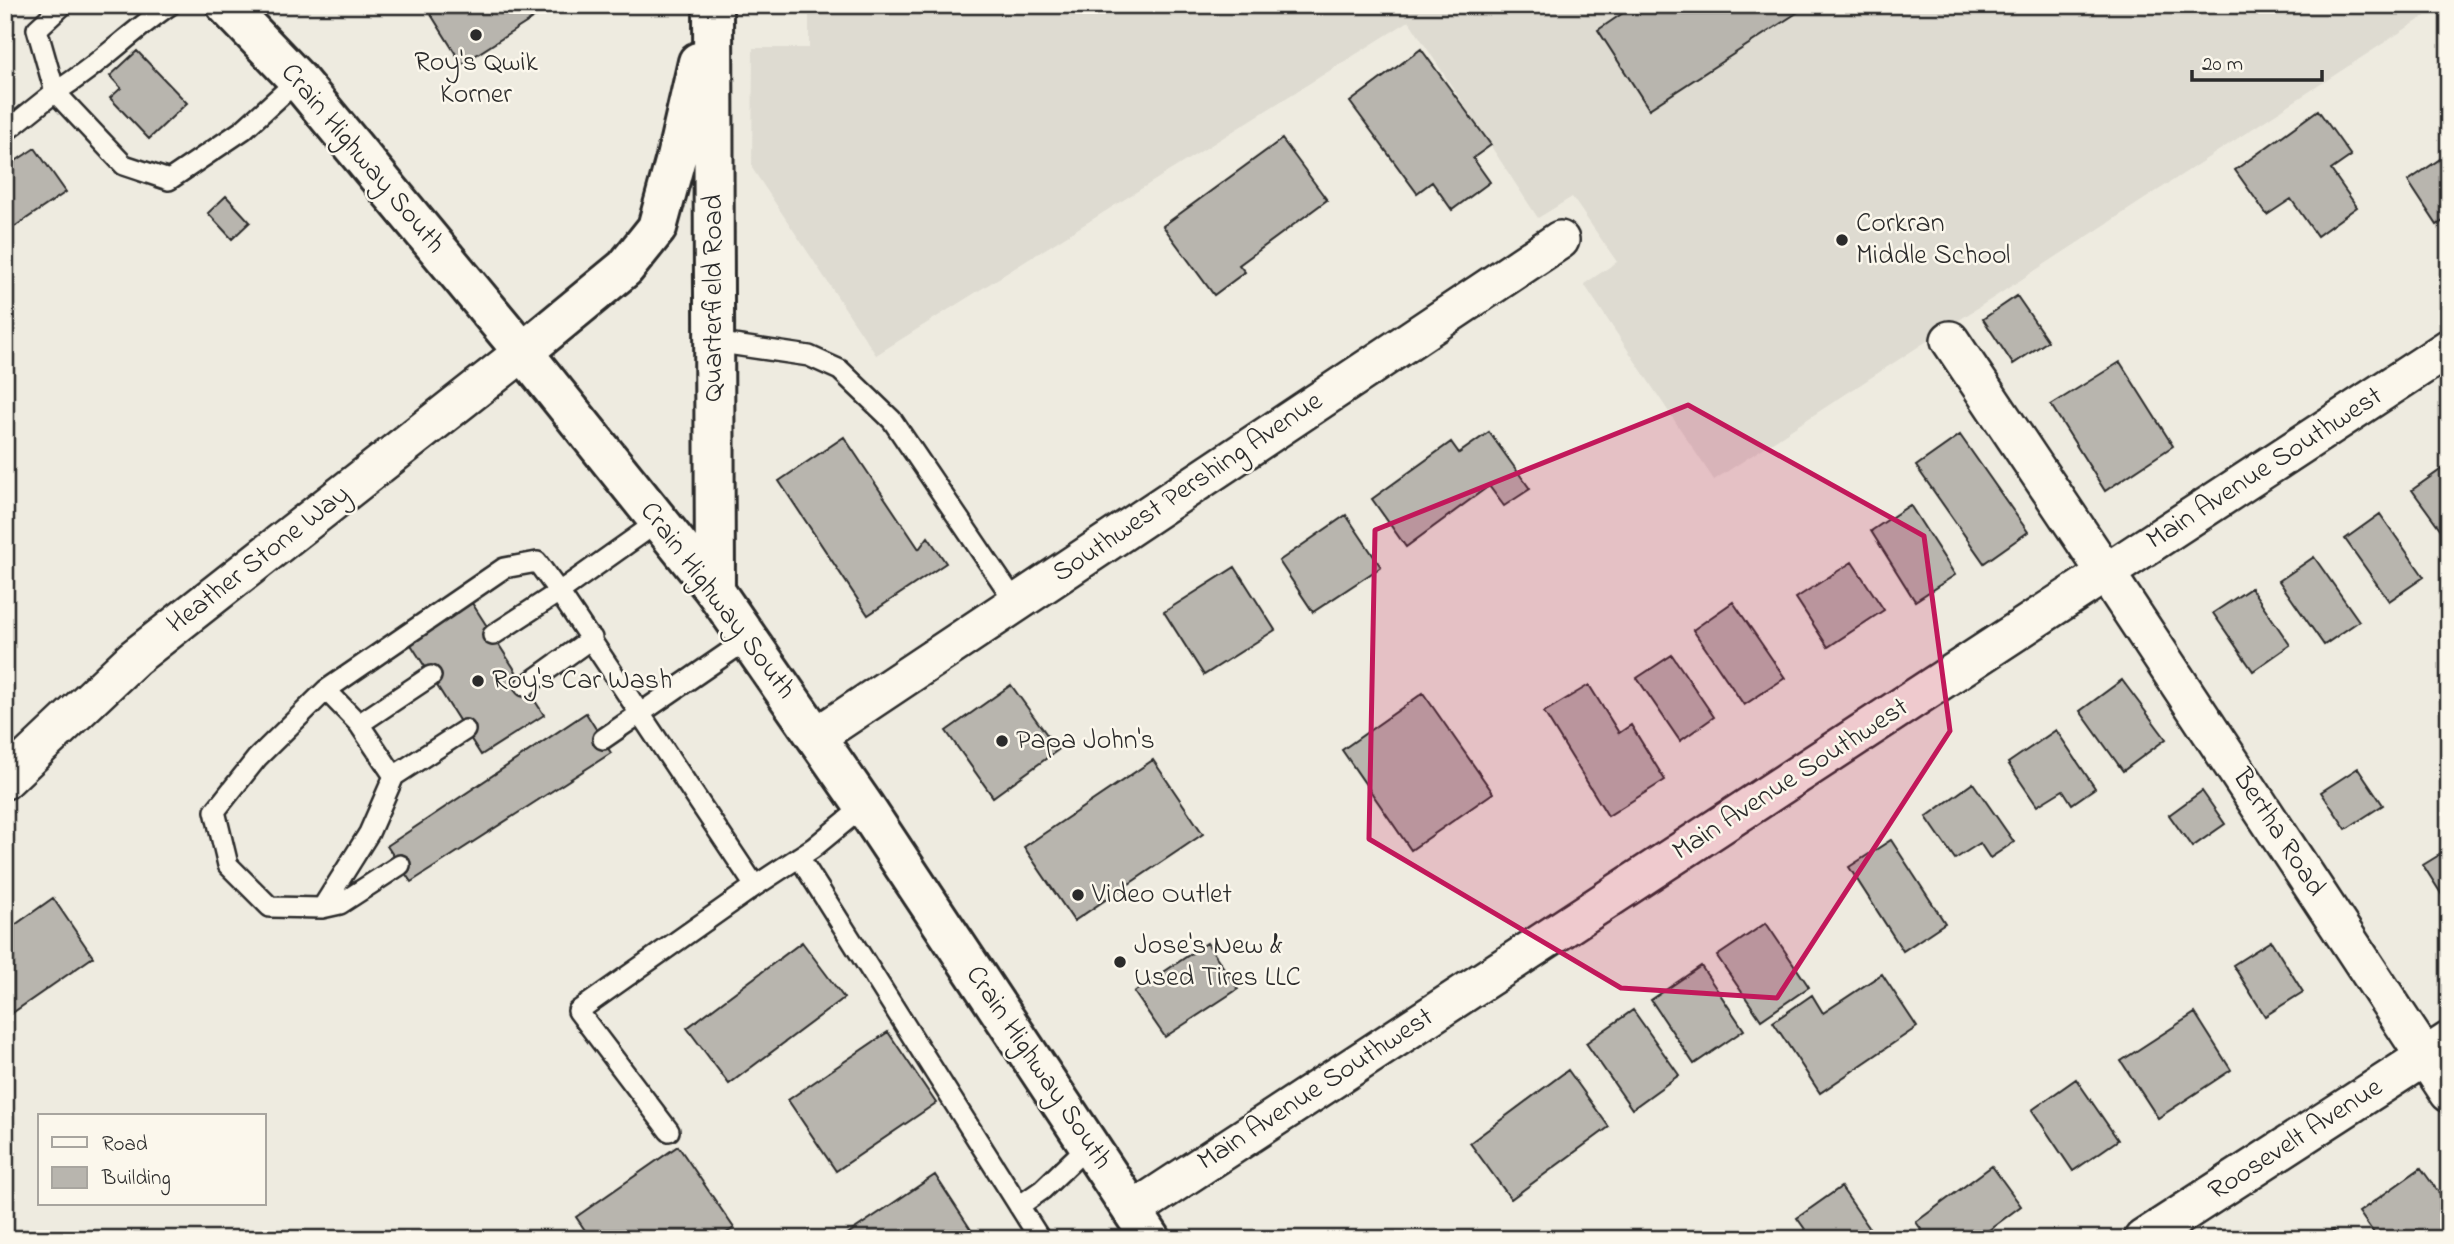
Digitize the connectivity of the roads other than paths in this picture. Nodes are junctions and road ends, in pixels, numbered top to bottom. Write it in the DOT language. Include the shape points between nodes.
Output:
graph roads {
  1 [pos="63,5"];
  2 [pos="170,5"];
  3 [pos="226,5"];
  4 [pos="712,5"];
  5 [pos="298,80"];
  6 [pos="55,92"];
  7 [pos="5,132"];
  8 [pos="1560,240"];
  9 [pos="1950,340"];
  10 [pos="714,342"];
  11 [pos="2449,348"];
  12 [pos="523,352"];
  13 [pos="659,521"];
  14 [pos="2106,573"];
  15 [pos="715,591"];
  16 [pos="559,592"];
  17 [pos="1016,603"];
  18 [pos="493,635"];
  19 [pos="592,638"];
  20 [pos="748,639"];
  21 [pos="431,676"];
  22 [pos="525,686"];
  23 [pos="326,690"];
  24 [pos="641,712"];
  25 [pos="359,724"];
  26 [pos="465,730"];
  27 [pos="817,736"];
  28 [pos="603,739"];
  29 [pos="394,776"];
  30 [pos="5,780"];
  31 [pos="864,806"];
  32 [pos="799,857"];
  33 [pos="400,865"];
  34 [pos="755,886"];
  35 [pos="322,908"];
  36 [pos="2437,1049"];
  37 [pos="2449,1093"];
  38 [pos="669,1131"];
  39 [pos="1089,1145"];
  40 [pos="1019,1206"];
  41 [pos="1142,1225"];
  42 [pos="1040,1239"];
  43 [pos="2143,1239"];
  1 -- 6 [label="lane" via="37,29"];
  2 -- 6 [label="lane" via="85,74"];
  3 -- 5 [label="main road, Crain Highway South"];
  4 -- 10 [label="main road, Quarterfield Road"];
  4 -- 12 [label="main road, Quarterfield Road" via="657,228 625,268"];
  5 -- 6 [label="lane" via="243,130 169,180 124,165"];
  5 -- 12 [label="main road, Crain Highway South"];
  6 -- 7 [label="lane"];
  8 -- 17 [label="street, Southwest Pershing Avenue"];
  9 -- 14 [label="street, Bertha Road"];
  10 -- 15 [label="main road, Quarterfield Road"];
  10 -- 17 [label="lane" via="809,356 840,370 892,420"];
  11 -- 14 [label="street, Main Avenue Southwest"];
  12 -- 13 [label="main road, Crain Highway South"];
  12 -- 30 [label="street, Heather Stone Way" via="134,658"];
  13 -- 15 [label="main road, Crain Highway South"];
  13 -- 16 [label="lane"];
  14 -- 36 [label="street, Bertha Road"];
  14 -- 41 [label="street, Main Avenue Southwest"];
  15 -- 20 [label="main road, Crain Highway South"];
  16 -- 18 [label="lane"];
  16 -- 19 [label="lane"];
  16 -- 23 [label="lane" via="537,562 504,568"];
  17 -- 27 [label="street, Southwest Pershing Avenue"];
  19 -- 22 [label="lane"];
  19 -- 24 [label="lane"];
  20 -- 24 [label="lane"];
  20 -- 27 [label="main road, Crain Highway South"];
  21 -- 25 [label="lane"];
  23 -- 25 [label="lane"];
  23 -- 35 [label="lane" via="257,758 215,811 228,865 270,907"];
  24 -- 28 [label="lane"];
  24 -- 34 [label="lane"];
  25 -- 29 [label="lane"];
  26 -- 29 [label="lane"];
  27 -- 31 [label="main road, Crain Highway South"];
  29 -- 35 [label="lane" via="369,833"];
  31 -- 32 [label="lane"];
  31 -- 39 [label="main road, Crain Highway South"];
  32 -- 34 [label="lane"];
  32 -- 40 [label="lane"];
  33 -- 35 [label="lane" via="340,904"];
  34 -- 38 [label="lane" via="578,1011"];
  36 -- 37 [label="street, Bertha Road"];
  36 -- 43 [label="street, Roosevelt Avenue"];
  39 -- 40 [label="lane"];
  39 -- 41 [label="main road, Crain Highway South"];
  40 -- 42 [label="lane"];
}
